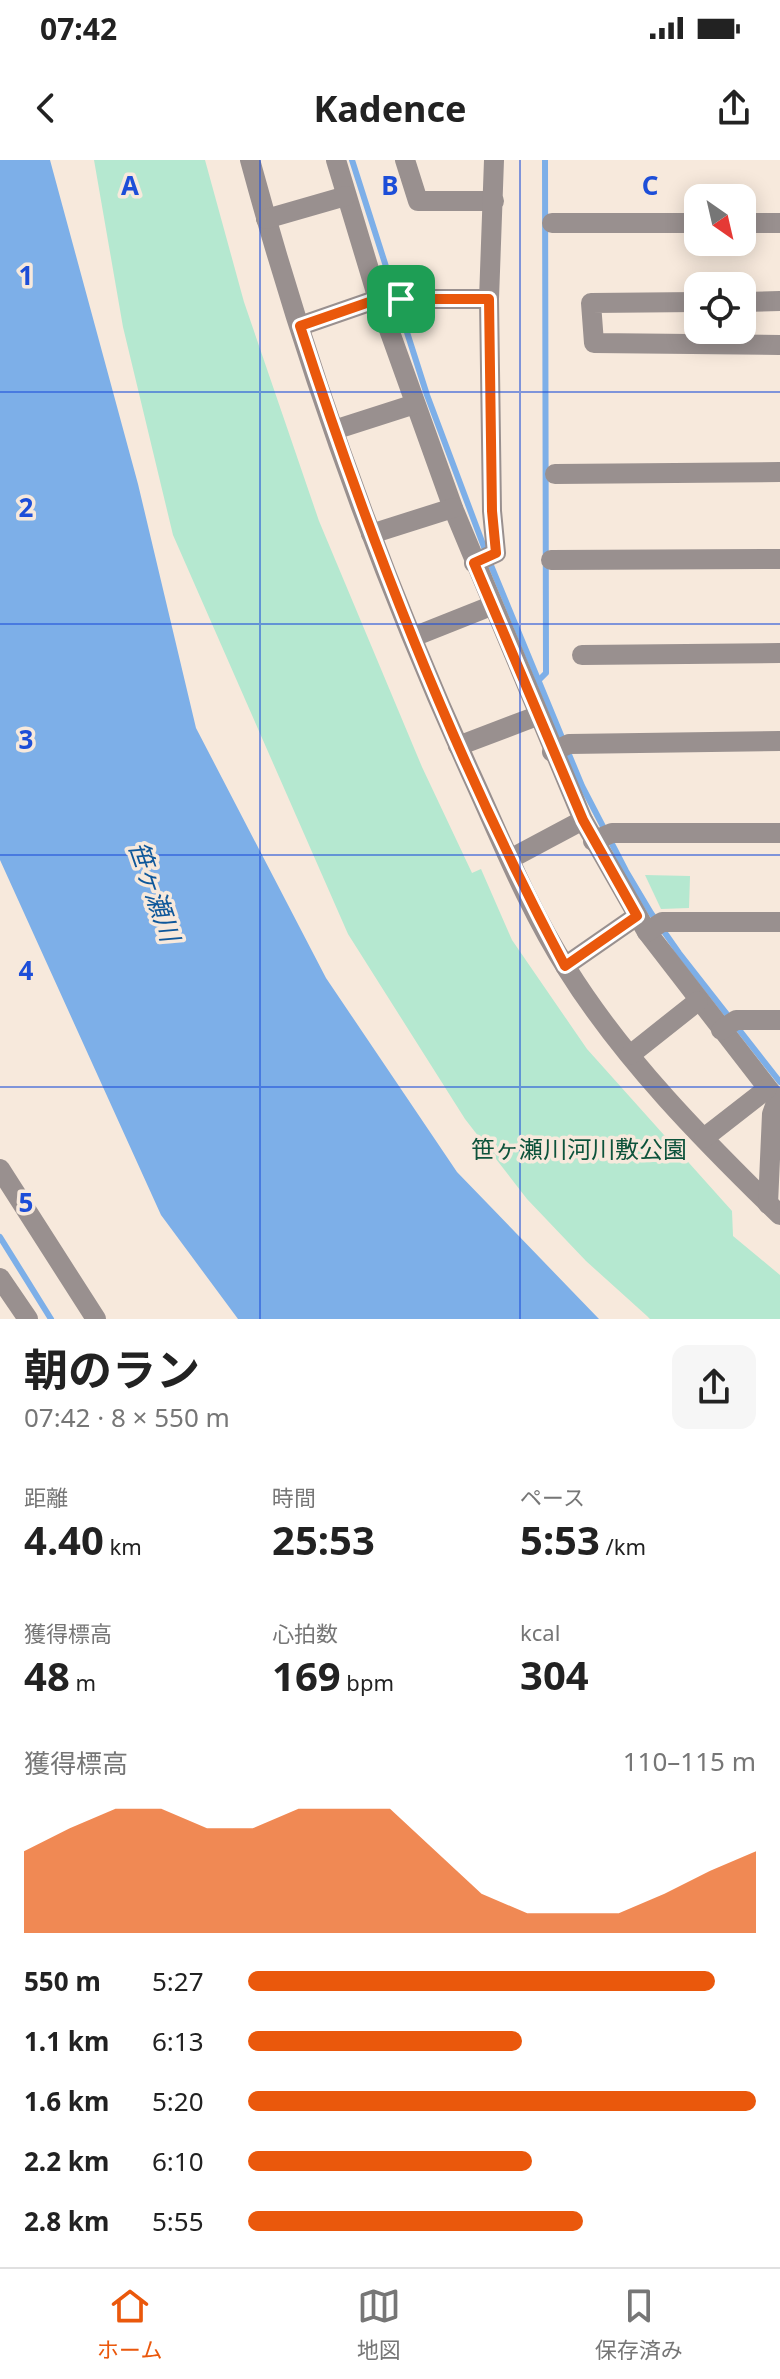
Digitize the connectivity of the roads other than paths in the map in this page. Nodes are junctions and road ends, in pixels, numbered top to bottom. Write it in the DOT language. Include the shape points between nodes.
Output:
graph roads {
  1 [pos="250,160"];
  2 [pos="336,160"];
  3 [pos="405,160"];
  4 [pos="494,160"];
  5 [pos="346,196"];
  6 [pos="494,201"];
  7 [pos="266,219"];
  8 [pos="552,223"];
  9 [pos="684,223"];
  10 [pos="756,223"];
  11 [pos="780,223"];
  12 [pos="389,299"];
  13 [pos="489,299"];
  14 [pos="780,301"];
  15 [pos="684,302"];
  16 [pos="756,302"];
  17 [pos="300,326"];
  18 [pos="684,344"];
  19 [pos="687,344"];
  20 [pos="780,345"];
  21 [pos="415,404"];
  22 [pos="334,430"];
  23 [pos="780,472"];
  24 [pos="555,474"];
  25 [pos="470,516"];
  26 [pos="371,534"];
  27 [pos="483,559"];
  28 [pos="780,559"];
  29 [pos="551,560"];
  30 [pos="491,606"];
  31 [pos="413,637"];
  32 [pos="780,653"];
  33 [pos="582,655"];
  34 [pos="537,716"];
  35 [pos="780,741"];
  36 [pos="458,746"];
  37 [pos="560,748"];
  38 [pos="583,820"];
  39 [pos="780,833"];
  40 [pos="602,837"];
  41 [pos="510,859"];
  42 [pos="780,922"];
  43 [pos="651,924"];
  44 [pos="565,966"];
  45 [pos="698,1001"];
  46 [pos="780,1020"];
  47 [pos="728,1025"];
  48 [pos="630,1055"];
  49 [pos="775,1097"];
  50 [pos="704,1138"];
  51 [pos="0,1169"];
  52 [pos="774,1209"];
  53 [pos="0,1278"];
  54 [pos="28,1319"];
  55 [pos="96,1319"];
  1 -- 7 [label="street"];
  2 -- 5 [label="street"];
  3 -- 6 [label="street" via="418,201"];
  4 -- 6 [label="street"];
  5 -- 7 [label="street"];
  5 -- 12 [label="street"];
  6 -- 13 [label="street"];
  7 -- 17 [label="street"];
  8 -- 9 [label="street"];
  10 -- 11 [label="street"];
  12 -- 13 [label="street"];
  12 -- 17 [label="street"];
  12 -- 21 [label="street"];
  13 -- 25 [label="street"];
  14 -- 16 [label="street"];
  15 -- 18 [label="street" via="591,303 594,343"];
  17 -- 22 [label="street"];
  19 -- 20 [label="street"];
  21 -- 22 [label="street"];
  21 -- 25 [label="street"];
  22 -- 26 [label="street"];
  23 -- 24 [label="street"];
  25 -- 26 [label="street"];
  25 -- 27 [label="street"];
  25 -- 27 [label="street" via="496,553"];
  26 -- 31 [label="street"];
  27 -- 30 [label="street"];
  28 -- 29 [label="street"];
  30 -- 31 [label="street"];
  30 -- 34 [label="street"];
  31 -- 36 [label="street"];
  32 -- 33 [label="street"];
  34 -- 36 [label="street"];
  34 -- 37 [label="street"];
  35 -- 37 [label="street"];
  36 -- 41 [label="street"];
  37 -- 38 [label="street"];
  38 -- 40 [label="street"];
  38 -- 41 [label="street"];
  39 -- 40 [label="street"];
  40 -- 43 [label="street"];
  41 -- 44 [label="street"];
  42 -- 43 [label="street"];
  43 -- 44 [label="street"];
  43 -- 45 [label="street"];
  44 -- 48 [label="street"];
  45 -- 47 [label="street"];
  45 -- 48 [label="street"];
  46 -- 47 [label="street"];
  47 -- 49 [label="street"];
  48 -- 50 [label="street"];
  49 -- 50 [label="street"];
  49 -- 52 [label="street"];
  50 -- 52 [label="street"];
  51 -- 55 [label="street"];
  53 -- 54 [label="street"];
}
